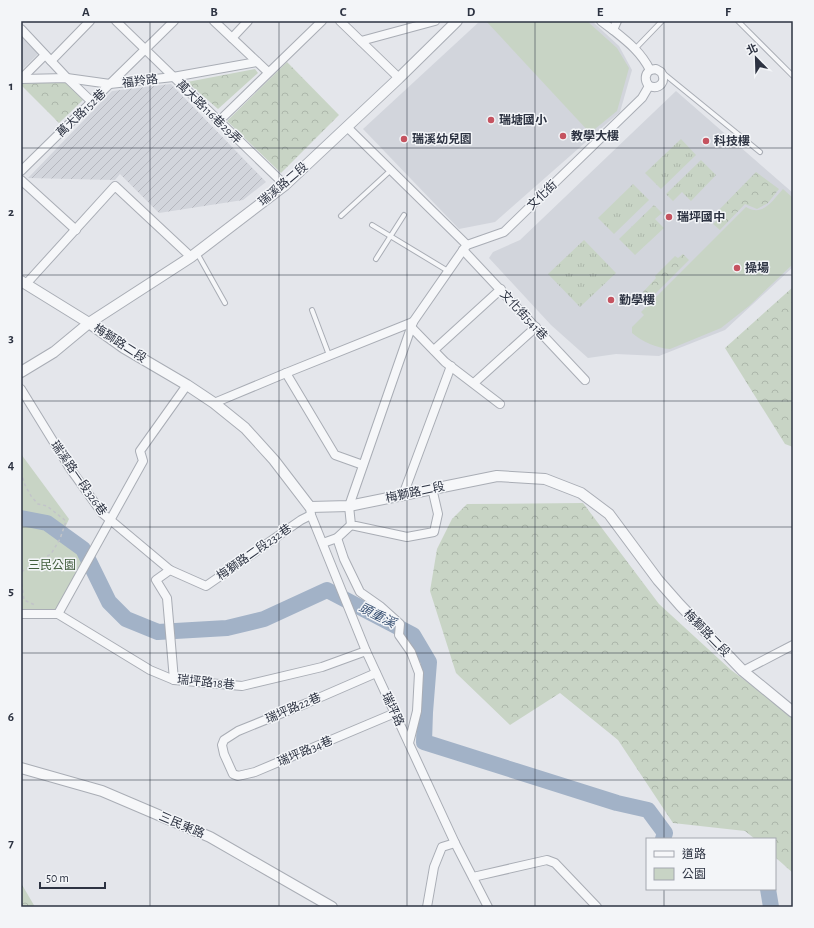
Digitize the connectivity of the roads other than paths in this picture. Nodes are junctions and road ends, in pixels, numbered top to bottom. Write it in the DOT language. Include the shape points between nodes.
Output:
graph roads {
  1 [pos="90,21"];
  2 [pos="116,21"];
  3 [pos="174,21"];
  4 [pos="214,21"];
  5 [pos="248,21"];
  6 [pos="322,21"];
  7 [pos="340,21"];
  8 [pos="434,21"];
  9 [pos="457,21"];
  10 [pos="601,21"];
  11 [pos="617,21"];
  12 [pos="662,21"];
  13 [pos="738,21"];
  14 [pos="21,29"];
  15 [pos="613,30"];
  16 [pos="232,38"];
  17 [pos="361,41"];
  18 [pos="635,49"];
  19 [pos="145,50"];
  20 [pos="48,58"];
  21 [pos="257,62"];
  22 [pos="650,70"];
  23 [pos="268,72"];
  24 [pos="661,72"];
  25 [pos="793,76"];
  26 [pos="173,77"];
  27 [pos="67,78"];
  28 [pos="399,78"];
  29 [pos="21,79"];
  30 [pos="110,84"];
  31 [pos="649,86"];
  32 [pos="92,102"];
  33 [pos="218,121"];
  34 [pos="347,127"];
  35 [pos="760,152"];
  36 [pos="391,170"];
  37 [pos="21,171"];
  38 [pos="21,180"];
  39 [pos="285,185"];
  40 [pos="404,215"];
  41 [pos="341,216"];
  42 [pos="372,225"];
  43 [pos="76,230"];
  44 [pos="390,236"];
  45 [pos="465,247"];
  46 [pos="194,255"];
  47 [pos="376,259"];
  48 [pos="448,271"];
  49 [pos="24,282"];
  50 [pos="501,289"];
  51 [pos="224,303"];
  52 [pos="312,310"];
  53 [pos="89,324"];
  54 [pos="412,325"];
  55 [pos="536,327"];
  56 [pos="434,350"];
  57 [pos="329,356"];
  58 [pos="451,366"];
  59 [pos="21,372"];
  60 [pos="286,373"];
  61 [pos="585,380"];
  62 [pos="474,383"];
  63 [pos="186,385"];
  64 [pos="21,389"];
  65 [pos="214,403"];
  66 [pos="500,404"];
  67 [pos="363,465"];
  68 [pos="432,488"];
  69 [pos="403,495"];
  70 [pos="349,506"];
  71 [pos="310,511"];
  72 [pos="110,520"];
  73 [pos="351,525"];
  74 [pos="337,538"];
  75 [pos="323,543"];
  76 [pos="170,570"];
  77 [pos="21,614"];
  78 [pos="58,614"];
  79 [pos="793,645"];
  80 [pos="366,651"];
  81 [pos="743,672"];
  82 [pos="376,673"];
  83 [pos="174,680"];
  84 [pos="793,712"];
  85 [pos="395,713"];
  86 [pos="409,743"];
  87 [pos="224,754"];
  88 [pos="21,768"];
  89 [pos="455,843"];
  90 [pos="473,877"];
  91 [pos="332,907"];
  92 [pos="428,907"];
  93 [pos="488,907"];
  94 [pos="597,907"];
  1 -- 20 [label="street"];
  2 -- 19 [label="street, 萬大路116巷29弄"];
  3 -- 19 [label="street, 萬大路152巷"];
  4 -- 16 [label="street"];
  5 -- 16 [label="street"];
  6 -- 23 [label="street"];
  7 -- 17 [label="street"];
  8 -- 17 [label="street"];
  9 -- 28 [label="street, 瑞溪路二段"];
  10 -- 15 [label="street"];
  11 -- 15 [label="street"];
  12 -- 18 [label="lane"];
  13 -- 25 [label="lane"];
  14 -- 20 [label="street"];
  15 -- 18 [label="street"];
  16 -- 21 [label="street"];
  17 -- 28 [label="street"];
  18 -- 22 [label="street" via="645,59"];
  19 -- 26 [label="street, 萬大路116巷29弄"];
  19 -- 30 [label="street, 萬大路152巷"];
  20 -- 27 [label="street"];
  20 -- 29 [label="street"];
  21 -- 23 [label="street"];
  21 -- 26 [label="street, 福羚路"];
  22 -- 24 [label="street" via="656,69"];
  22 -- 31 [label="street" via="645,77"];
  23 -- 33 [label="street"];
  24 -- 31 [label="street" via="664,77 663,83 655,87"];
  24 -- 35 [label="lane"];
  26 -- 30 [label="street, 福羚路"];
  26 -- 33 [label="street, 萬大路116巷29弄"];
  27 -- 29 [label="street, 福羚路"];
  27 -- 30 [label="street, 福羚路"];
  27 -- 32 [label="street"];
  28 -- 34 [label="street, 瑞溪路二段"];
  30 -- 32 [label="street, 萬大路152巷"];
  31 -- 45 [label="street, 文化街" via="642,98 504,232"];
  32 -- 37 [label="street, 萬大路152巷"];
  33 -- 39 [label="street, 萬大路116巷29弄"];
  34 -- 36 [label="street, 文化街541巷"];
  34 -- 39 [label="street, 瑞溪路二段"];
  36 -- 41 [label="lane"];
  36 -- 45 [label="street, 文化街541巷"];
  38 -- 43 [label="street"];
  39 -- 46 [label="street, 瑞溪路二段"];
  40 -- 44 [label="lane"];
  42 -- 44 [label="lane"];
  43 -- 46 [label="street" via="115,186"];
  43 -- 49 [label="street"];
  44 -- 47 [label="lane"];
  44 -- 48 [label="lane"];
  45 -- 48 [label="street"];
  45 -- 50 [label="street, 文化街541巷"];
  46 -- 51 [label="lane"];
  46 -- 53 [label="street, 瑞溪路二段"];
  48 -- 54 [label="street"];
  49 -- 53 [label="street, 梅獅路二段"];
  50 -- 55 [label="street, 文化街541巷"];
  50 -- 56 [label="street"];
  52 -- 57 [label="lane"];
  53 -- 59 [label="street, 瑞溪路二段" via="54,352"];
  53 -- 63 [label="street, 梅獅路二段"];
  54 -- 56 [label="street"];
  54 -- 57 [label="street"];
  54 -- 67 [label="street"];
  55 -- 61 [label="street, 文化街541巷"];
  55 -- 62 [label="street"];
  56 -- 58 [label="street"];
  57 -- 60 [label="street"];
  58 -- 62 [label="street"];
  58 -- 69 [label="street"];
  60 -- 65 [label="street"];
  60 -- 67 [label="street" via="335,456"];
  62 -- 66 [label="street"];
  63 -- 65 [label="street, 梅獅路二段"];
  63 -- 72 [label="street" via="140,451 143,461"];
  64 -- 72 [label="street, 瑞溪路一段326巷" via="69,467 102,513"];
  65 -- 71 [label="street, 梅獅路二段" via="245,428 274,460"];
  67 -- 70 [label="street"];
  68 -- 69 [label="street, 梅獅路二段"];
  68 -- 73 [label="street" via="438,514 434,532 407,537"];
  68 -- 81 [label="street, 梅獅路二段" via="497,476 545,480 581,493 610,514 658,580"];
  69 -- 70 [label="street, 梅獅路二段"];
  70 -- 71 [label="street, 梅獅路二段"];
  70 -- 73 [label="street"];
  71 -- 75 [label="street, 瑞坪路"];
  71 -- 76 [label="street, 梅獅路二段232巷" via="301,520 206,586"];
  72 -- 76 [label="street, 瑞溪路一段326巷"];
  72 -- 78 [label="street"];
  73 -- 74 [label="street"];
  74 -- 75 [label="street"];
  74 -- 86 [label="street" via="360,592 400,624 399,635 411,652 419,673 416,711"];
  75 -- 80 [label="street, 瑞坪路"];
  76 -- 83 [label="street" via="156,580 167,598"];
  77 -- 78 [label="street"];
  78 -- 83 [label="street, 瑞坪路18巷" via="150,670"];
  79 -- 81 [label="street"];
  80 -- 82 [label="street, 瑞坪路"];
  80 -- 83 [label="street, 瑞坪路18巷" via="322,666 242,686"];
  81 -- 84 [label="street, 梅獅路二段"];
  82 -- 85 [label="street, 瑞坪路"];
  82 -- 87 [label="street, 瑞坪路22巷" via="238,731 224,740"];
  85 -- 86 [label="street, 瑞坪路"];
  85 -- 87 [label="street, 瑞坪路34巷" via="255,772 238,776 233,774"];
  86 -- 89 [label="street, 瑞坪路"];
  88 -- 91 [label="street, 三民東路" via="102,791 210,837"];
  89 -- 90 [label="street, 瑞坪路"];
  89 -- 92 [label="street" via="442,847 436,860"];
  90 -- 93 [label="street, 瑞坪路"];
  90 -- 94 [label="street" via="547,860 555,863"];
}
